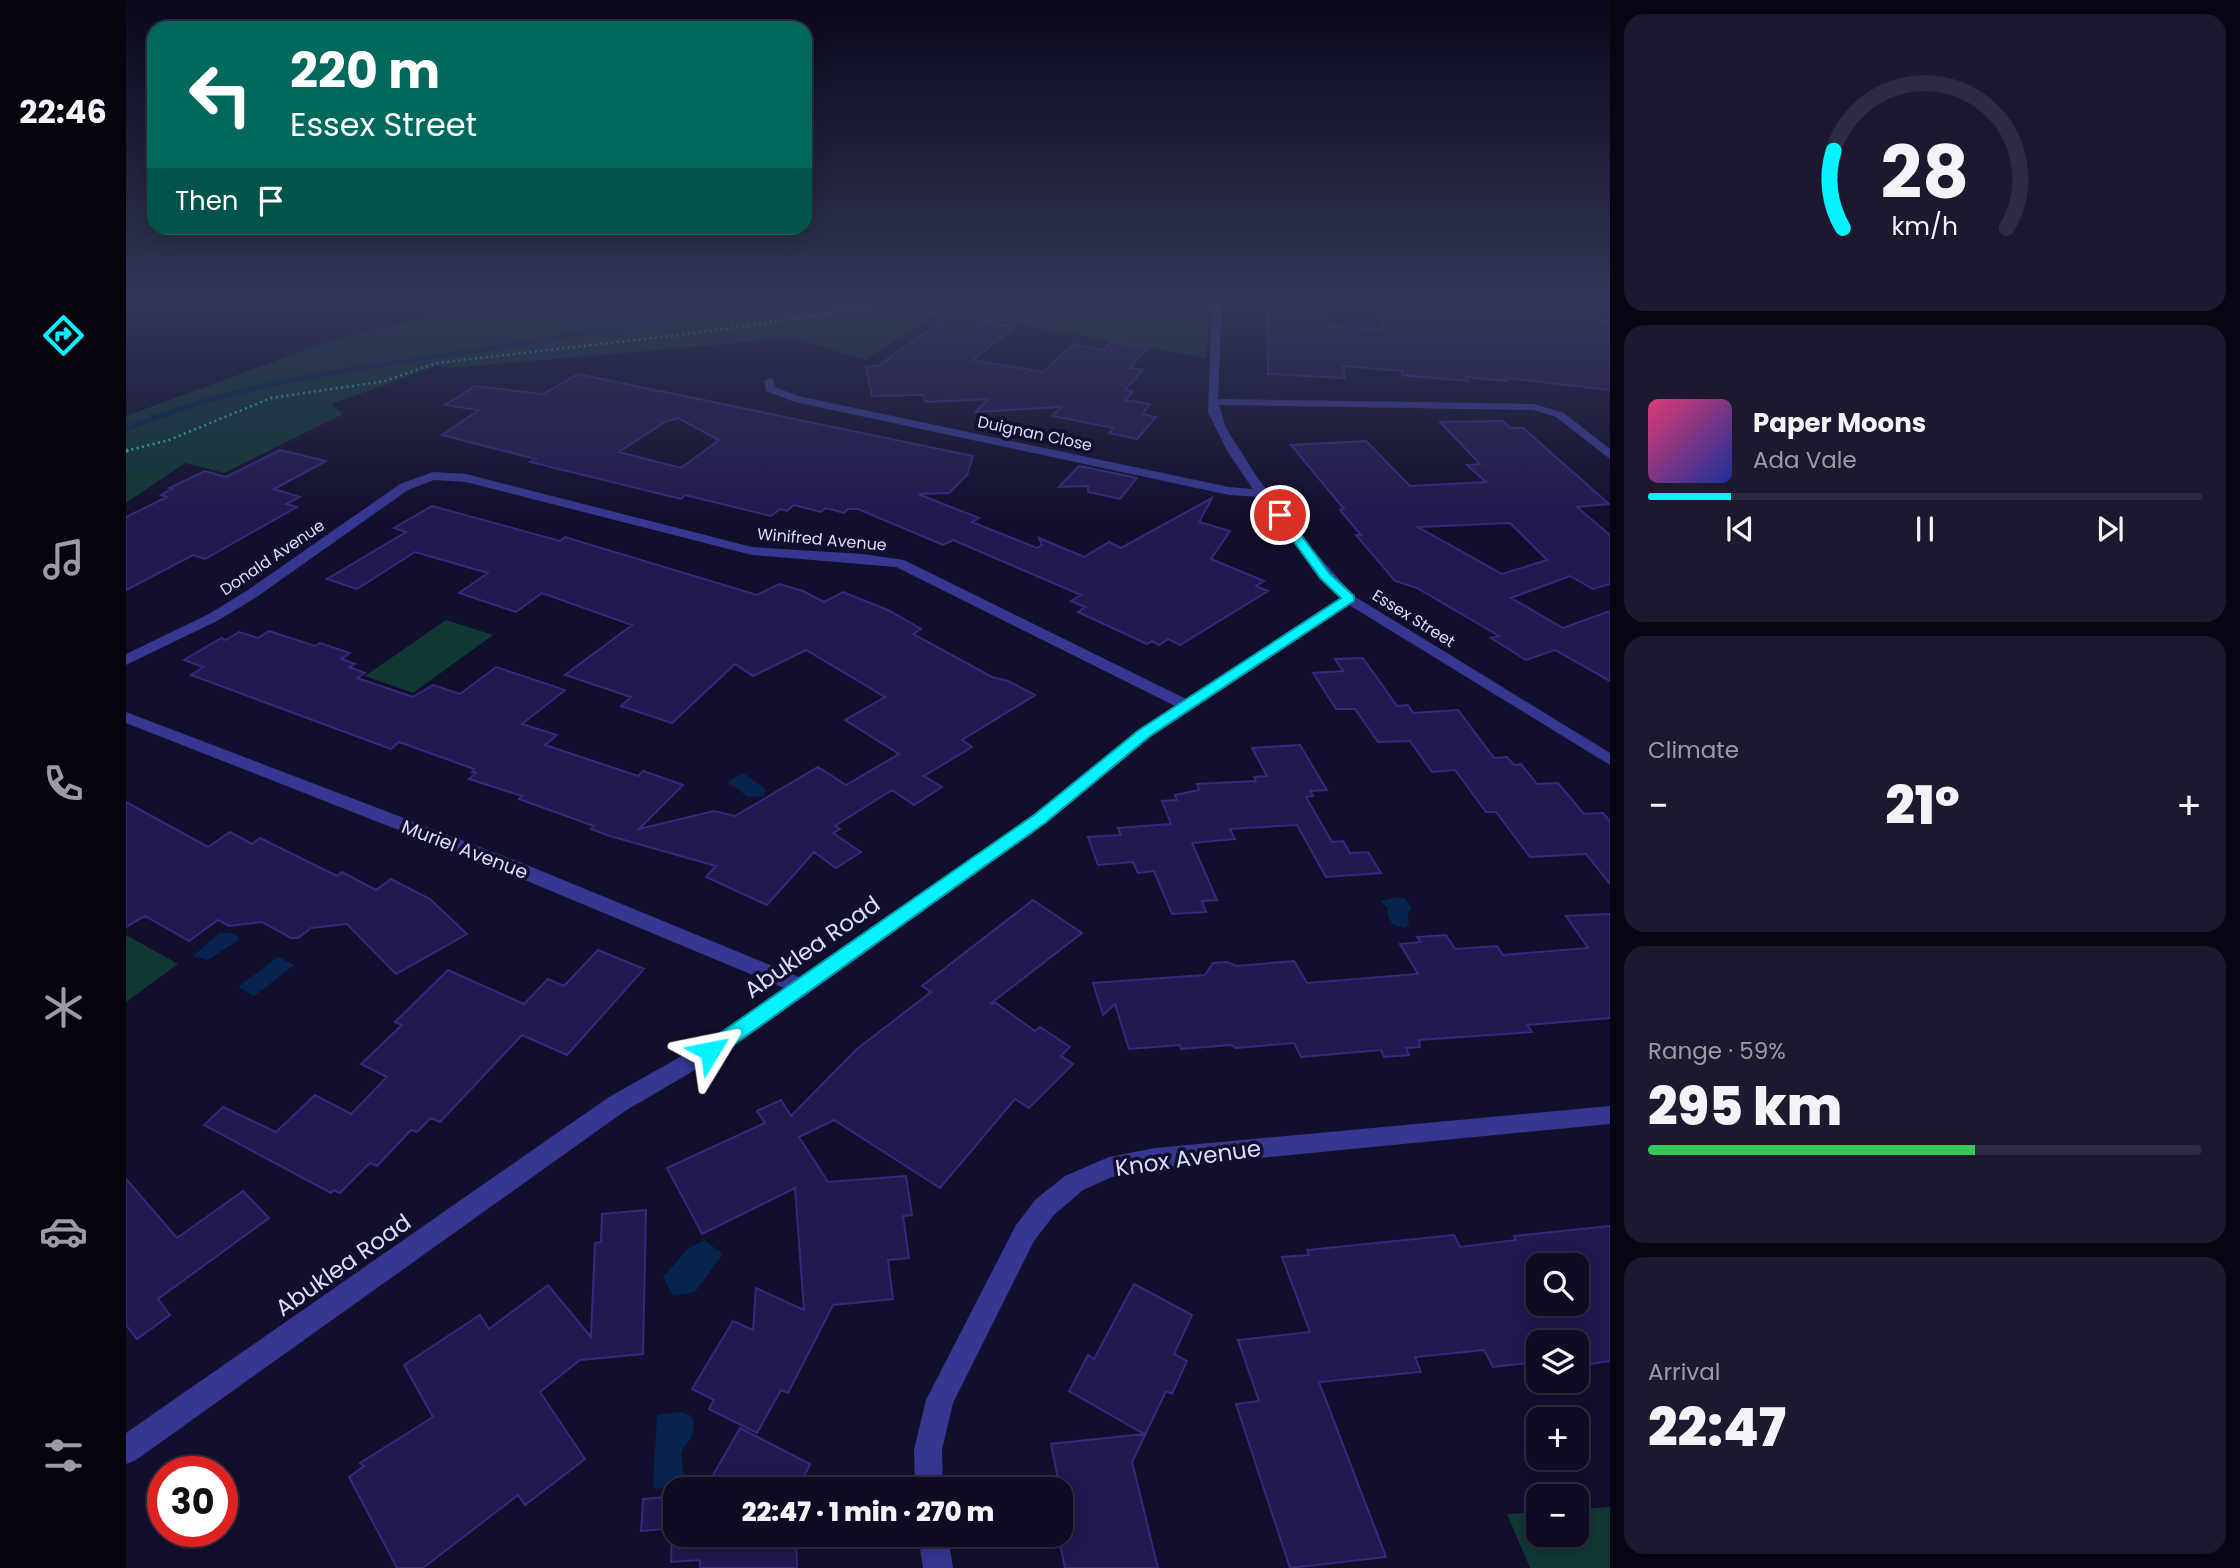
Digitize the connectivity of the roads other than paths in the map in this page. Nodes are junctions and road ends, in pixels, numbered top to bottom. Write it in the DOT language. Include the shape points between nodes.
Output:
graph roads {
  1 [pos="1215,372"];
  2 [pos="769,380"];
  3 [pos="1214,402"];
  4 [pos="1610,455"];
  5 [pos="433,476"];
  6 [pos="1265,494"];
  7 [pos="1349,598"];
  8 [pos="126,660"];
  9 [pos="1185,705"];
  10 [pos="126,717"];
  11 [pos="1610,760"];
  12 [pos="802,987"];
  13 [pos="1610,1115"];
  14 [pos="126,1450"];
  15 [pos="929,1477"];
  16 [pos="935,1547"];
  17 [pos="938,1568"];
  1 -- 3 [label="street, Essex Street"];
  2 -- 6 [label="street, Duignan Close" via="770,388 795,399 1229,491"];
  3 -- 4 [label="street" via="1534,407 1560,415"];
  3 -- 6 [label="street, Essex Street" via="1223,435"];
  5 -- 8 [label="street, Donald Avenue" via="404,487 214,617"];
  5 -- 9 [label="street, Winifred Avenue" via="466,478 752,551 898,563"];
  6 -- 7 [label="street, Essex Street" via="1326,576"];
  7 -- 9 [label="street, Abuklea Road"];
  7 -- 11 [label="street, Essex Street"];
  9 -- 12 [label="street, Abuklea Road" via="1040,819"];
  10 -- 12 [label="street, Muriel Avenue" via="515,868"];
  12 -- 14 [label="street, Abuklea Road" via="710,1051 617,1104"];
  13 -- 15 [label="street, Knox Avenue" via="1155,1158 1109,1167 1074,1183 1045,1207 1026,1233 940,1401 928,1450"];
  16 -- 17 [label="street"];
}
